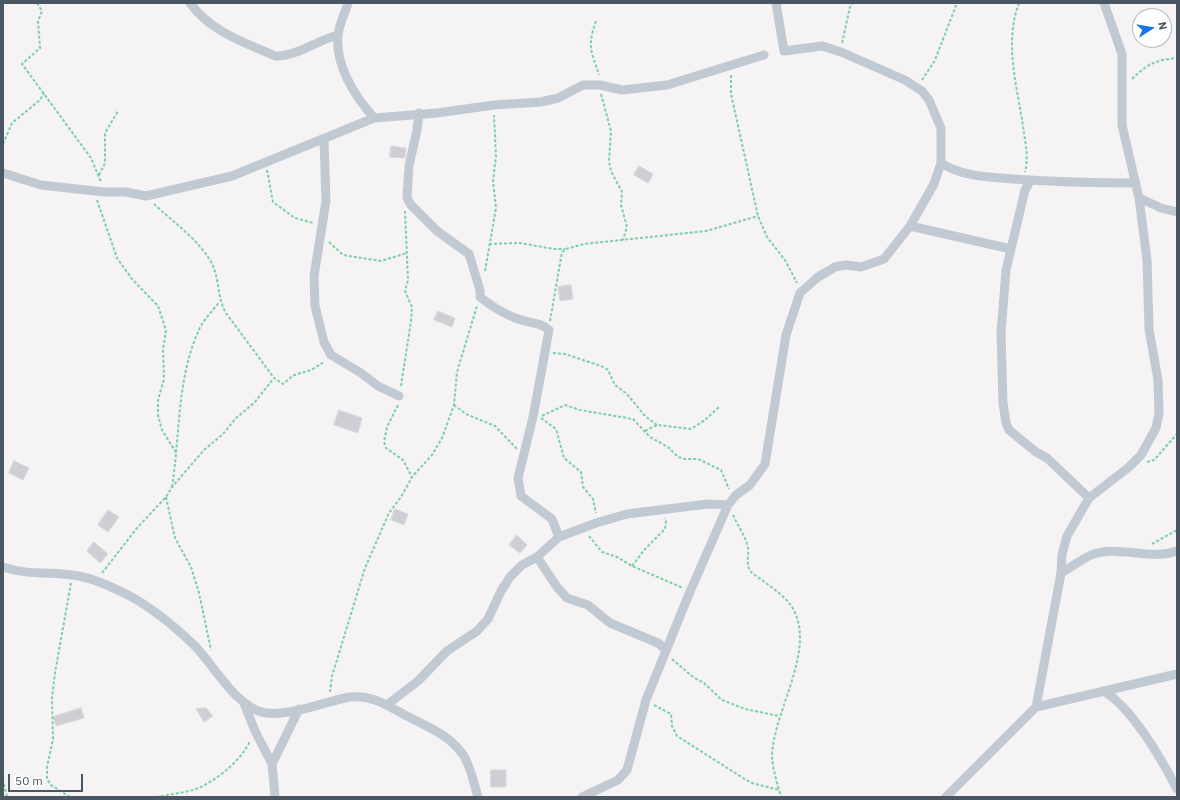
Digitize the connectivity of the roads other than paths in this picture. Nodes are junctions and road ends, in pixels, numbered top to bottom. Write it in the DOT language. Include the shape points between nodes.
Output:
graph roads {
  1 [pos="190,3"];
  2 [pos="348,3"];
  3 [pos="776,3"];
  4 [pos="1104,3"];
  5 [pos="338,35"];
  6 [pos="764,55"];
  7 [pos="419,113"];
  8 [pos="374,118"];
  9 [pos="324,139"];
  10 [pos="941,163"];
  11 [pos="3,173"];
  12 [pos="1026,180"];
  13 [pos="1136,182"];
  14 [pos="1139,198"];
  15 [pos="1177,212"];
  16 [pos="910,226"];
  17 [pos="1011,249"];
  18 [pos="399,396"];
  19 [pos="1089,498"];
  20 [pos="728,505"];
  21 [pos="559,537"];
  22 [pos="1177,551"];
  23 [pos="537,556"];
  24 [pos="3,567"];
  25 [pos="1061,573"];
  26 [pos="665,652"];
  27 [pos="1177,674"];
  28 [pos="1104,691"];
  29 [pos="244,703"];
  30 [pos="388,704"];
  31 [pos="1036,707"];
  32 [pos="299,709"];
  33 [pos="272,764"];
  34 [pos="1177,789"];
  35 [pos="275,797"];
  36 [pos="478,797"];
  37 [pos="582,797"];
  38 [pos="946,797"];
  1 -- 5 [label="street" via="199,15 219,31 276,56 284,56 323,38"];
  2 -- 5 [label="street"];
  3 -- 10 [label="street" via="784,51 822,46 905,80 922,91 929,100 941,128"];
  4 -- 13 [label="street" via="1122,54 1122,125"];
  5 -- 8 [label="street" via="338,51 343,71 365,108"];
  6 -- 7 [label="street" via="667,85 622,90 600,85 583,85 558,98 541,102"];
  7 -- 8 [label="street"];
  7 -- 21 [label="street" via="408,166 407,198 411,205 437,232 469,254 480,297 499,312 542,324 549,330 518,478 521,496 552,520"];
  8 -- 9 [label="street"];
  9 -- 11 [label="street" via="232,176 146,196 126,192 41,186"];
  9 -- 18 [label="street" via="326,201 314,276 315,306 324,342 331,355 362,372 378,386"];
  10 -- 12 [label="street" via="952,170 977,176"];
  10 -- 16 [label="street" via="934,184"];
  12 -- 13 [label="street"];
  12 -- 17 [label="street"];
  13 -- 14 [label="street"];
  14 -- 15 [label="street"];
  14 -- 19 [label="street" via="1147,260 1148,329 1158,380 1159,413 1156,428 1141,455"];
  16 -- 17 [label="street"];
  16 -- 20 [label="street" via="884,259 861,267 835,267 818,277 800,293 786,335 765,464 750,484"];
  17 -- 19 [label="street" via="1006,270 1001,333 1006,423 1009,430 1047,458"];
  19 -- 25 [label="street" via="1067,536 1062,554"];
  20 -- 21 [label="street" via="708,504 627,514 596,522"];
  20 -- 26 [label="street"];
  21 -- 23 [label="street"];
  22 -- 25 [label="street" via="1153,555 1103,552 1091,555"];
  23 -- 26 [label="street" via="567,598 588,605 610,623 658,644"];
  23 -- 30 [label="street" via="522,565 510,577 488,619 477,631 446,651 418,681"];
  24 -- 29 [label="street" via="31,573 72,575 96,580 148,606 196,647"];
  25 -- 31 [label="street"];
  26 -- 37 [label="street" via="646,700 627,770 618,780"];
  27 -- 28 [label="street"];
  28 -- 31 [label="street"];
  28 -- 34 [label="street" via="1113,697 1144,733"];
  29 -- 32 [label="street" via="266,713"];
  29 -- 33 [label="street"];
  30 -- 32 [label="street" via="360,696"];
  30 -- 36 [label="street" via="428,725 449,740 464,756"];
  31 -- 38 [label="street"];
  32 -- 33 [label="street"];
  33 -- 35 [label="street"];
}
